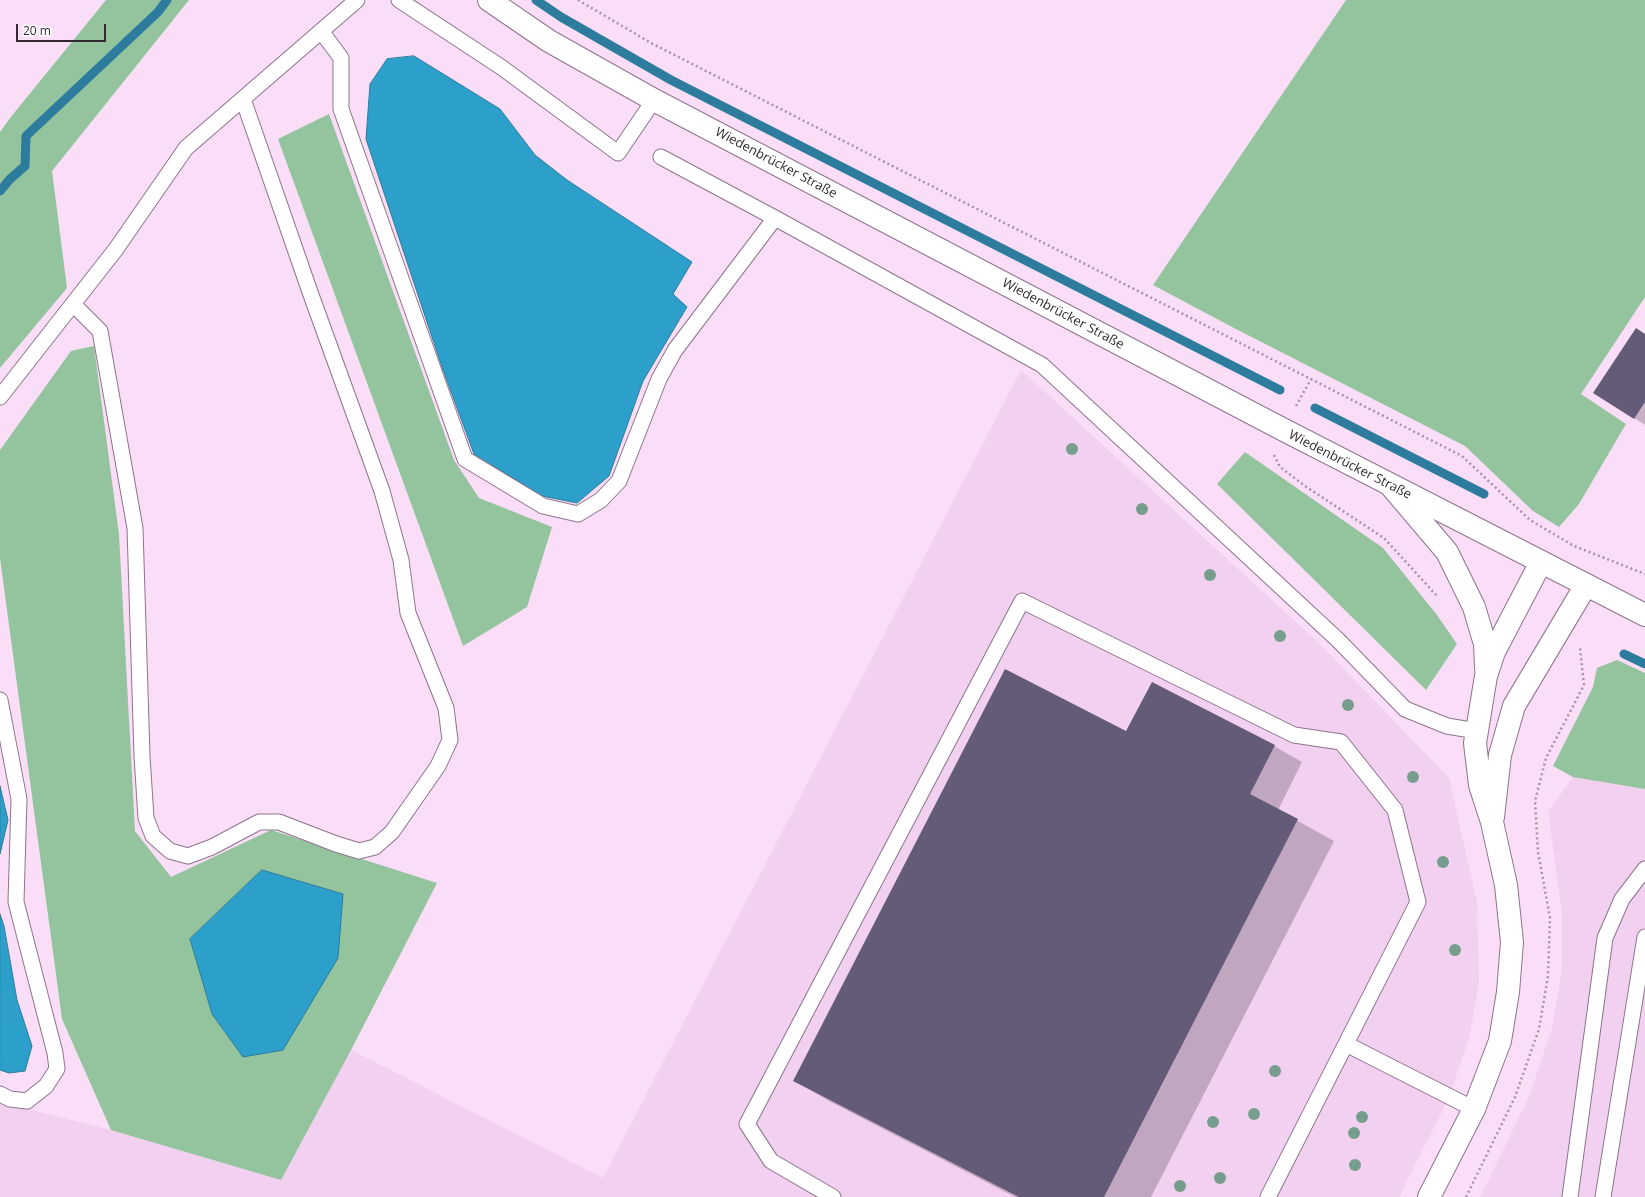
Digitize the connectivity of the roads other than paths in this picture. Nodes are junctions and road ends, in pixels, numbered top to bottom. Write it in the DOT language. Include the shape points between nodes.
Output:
graph roads {
  1 [pos="357,0"];
  2 [pos="399,0"];
  3 [pos="489,0"];
  4 [pos="321,31"];
  5 [pos="243,98"];
  6 [pos="654,100"];
  7 [pos="661,157"];
  8 [pos="775,218"];
  9 [pos="73,304"];
  10 [pos="0,396"];
  11 [pos="1391,486"];
  12 [pos="1541,562"];
  13 [pos="1586,585"];
  14 [pos="1645,615"];
  15 [pos="1486,676"];
  16 [pos="0,700"];
  17 [pos="1477,732"];
  18 [pos="1492,822"];
  19 [pos="1645,869"];
  20 [pos="1645,937"];
  21 [pos="1346,1044"];
  22 [pos="0,1094"];
  23 [pos="1474,1110"];
  24 [pos="833,1197"];
  25 [pos="1268,1197"];
  26 [pos="1429,1197"];
  27 [pos="1570,1197"];
  28 [pos="1603,1197"];
  1 -- 4 [label="lane"];
  2 -- 6 [label="lane" via="501,67 618,153"];
  3 -- 6 [label="street, Wiedenbrücker Straße" via="549,41"];
  4 -- 5 [label="lane"];
  4 -- 8 [label="lane" via="341,58 340,109 465,459 543,506 578,514 601,500 619,481 659,379 675,350"];
  5 -- 9 [label="lane" via="186,148 116,249"];
  5 -- 9 [label="lane" via="382,491 401,560 408,613 446,708 450,740 438,766 392,832 375,847 359,851 279,822 258,822 212,847 188,856 170,852 153,836 146,818 142,756 135,528 100,331"];
  6 -- 11 [label="street, Wiedenbrücker Straße"];
  7 -- 8 [label="lane"];
  8 -- 17 [label="lane" via="1042,365 1338,640 1405,708 1447,726"];
  9 -- 10 [label="lane"];
  11 -- 12 [label="street, Wiedenbrücker Straße"];
  11 -- 15 [label="street" via="1447,552 1474,607 1484,644"];
  12 -- 13 [label="street, Wiedenbrücker Straße"];
  12 -- 15 [label="street" via="1494,652"];
  13 -- 14 [label="street, Wiedenbrücker Straße"];
  13 -- 18 [label="street" via="1514,706 1500,755"];
  15 -- 17 [label="street"];
  16 -- 22 [label="lane" via="19,799 16,902 55,1053 56,1069 46,1086 27,1101 10,1099"];
  17 -- 18 [label="street" via="1475,744 1480,785"];
  18 -- 23 [label="street" via="1506,885 1512,942 1500,1042"];
  19 -- 27 [label="lane" via="1622,899 1605,938"];
  20 -- 28 [label="lane"];
  21 -- 23 [label="lane"];
  21 -- 24 [label="lane" via="1418,902 1395,810 1341,742 1294,735 1022,601 747,1124 771,1161"];
  21 -- 25 [label="lane"];
  23 -- 26 [label="street"];
}
